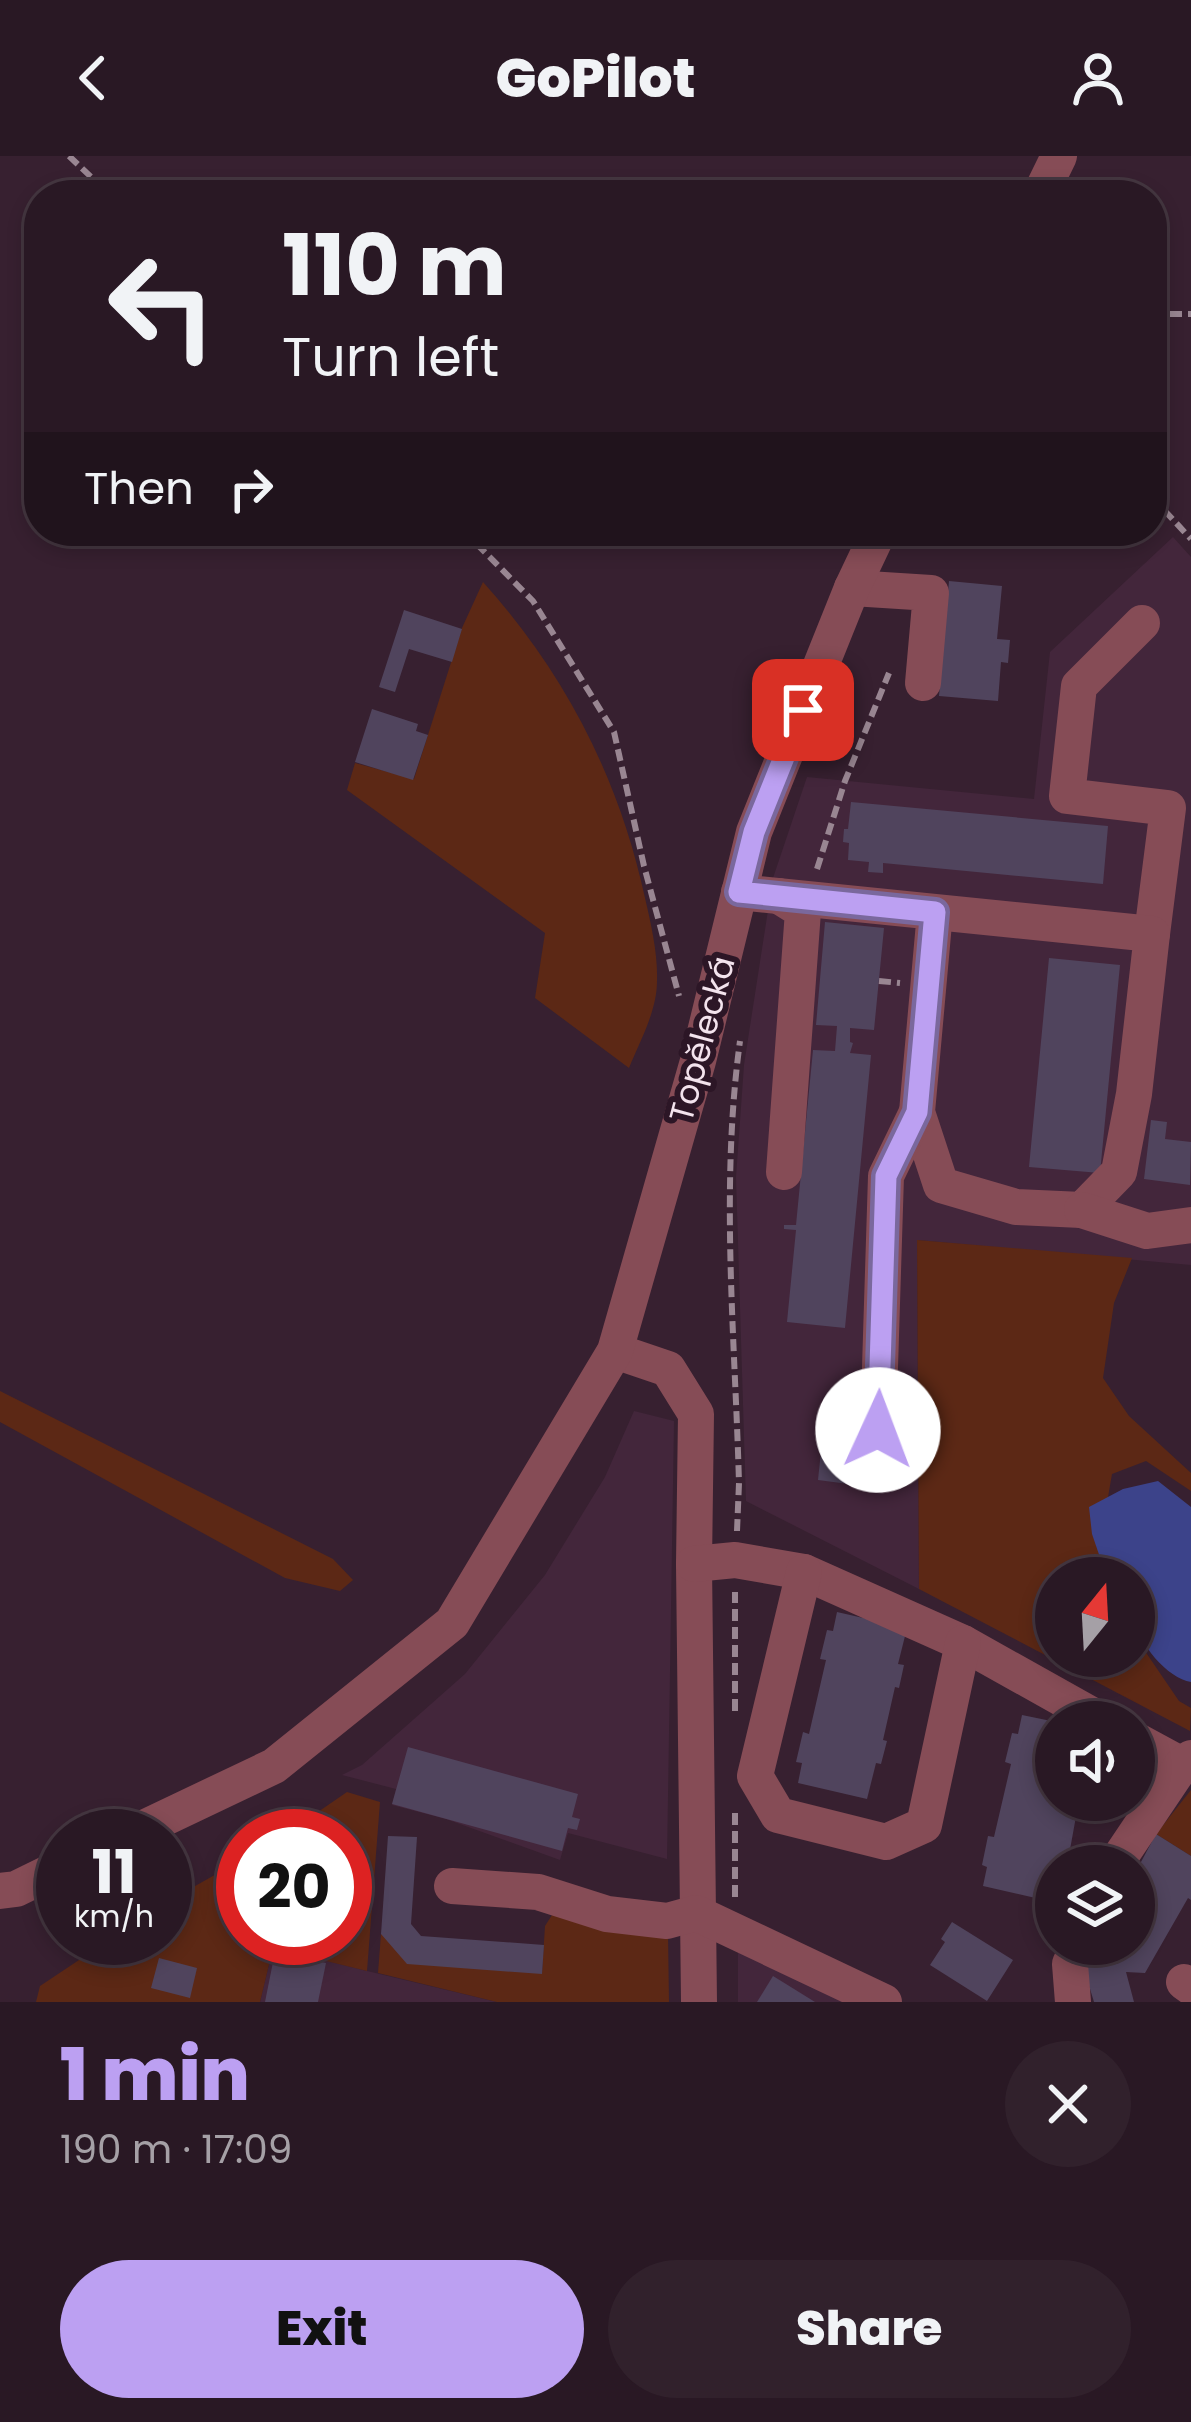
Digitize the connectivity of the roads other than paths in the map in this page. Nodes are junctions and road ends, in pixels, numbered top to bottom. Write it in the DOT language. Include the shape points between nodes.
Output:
graph roads {
  1 [pos="872,546"];
  2 [pos="852,588"];
  3 [pos="1142,623"];
  4 [pos="923,683"];
  5 [pos="739,892"];
  6 [pos="793,897"];
  7 [pos="935,912"];
  8 [pos="1152,934"];
  9 [pos="917,1112"];
  10 [pos="784,1172"];
  11 [pos="1082,1210"];
  12 [pos="1191,1225"];
  13 [pos="615,1351"];
  14 [pos="878,1430"];
  15 [pos="694,1564"];
  16 [pos="804,1572"];
  17 [pos="963,1643"];
  18 [pos="1067,1701"];
  19 [pos="1155,1747"];
  20 [pos="1186,1761"];
  21 [pos="184,1809"];
  22 [pos="1128,1845"];
  23 [pos="36,1880"];
  24 [pos="452,1886"];
  25 [pos="0,1892"];
  26 [pos="696,1913"];
  27 [pos="1070,1965"];
  28 [pos="699,2002"];
  29 [pos="884,2002"];
  30 [pos="1073,2002"];
  1 -- 2 [label="street, Topělecká"];
  2 -- 4 [label="street" via="931,593"];
  2 -- 5 [label="street, Topělecká" via="754,832"];
  3 -- 8 [label="street" via="1079,686 1067,796 1168,808"];
  5 -- 6 [label="street"];
  5 -- 13 [label="street, Topělecká"];
  6 -- 7 [label="street"];
  6 -- 10 [label="street" via="803,911"];
  7 -- 8 [label="street"];
  7 -- 9 [label="street"];
  8 -- 11 [label="street" via="1118,1172"];
  9 -- 11 [label="street" via="941,1185 1016,1207"];
  9 -- 14 [label="street" via="886,1176"];
  11 -- 12 [label="street" via="1147,1232"];
  13 -- 15 [label="street" via="668,1369 696,1414"];
  13 -- 21 [label="street, Topělecká" via="452,1623 274,1766"];
  15 -- 16 [label="street" via="735,1560"];
  15 -- 26 [label="street"];
  16 -- 17 [label="street"];
  16 -- 17 [label="street" via="755,1776 778,1815 886,1842 923,1825"];
  17 -- 18 [label="street"];
  19 -- 20 [label="street"];
  20 -- 22 [label="street"];
  23 -- 25 [label="street"];
  24 -- 26 [label="street" via="538,1892 607,1914 667,1921"];
  26 -- 28 [label="street"];
  26 -- 29 [label="street"];
  27 -- 30 [label="street"];
}
